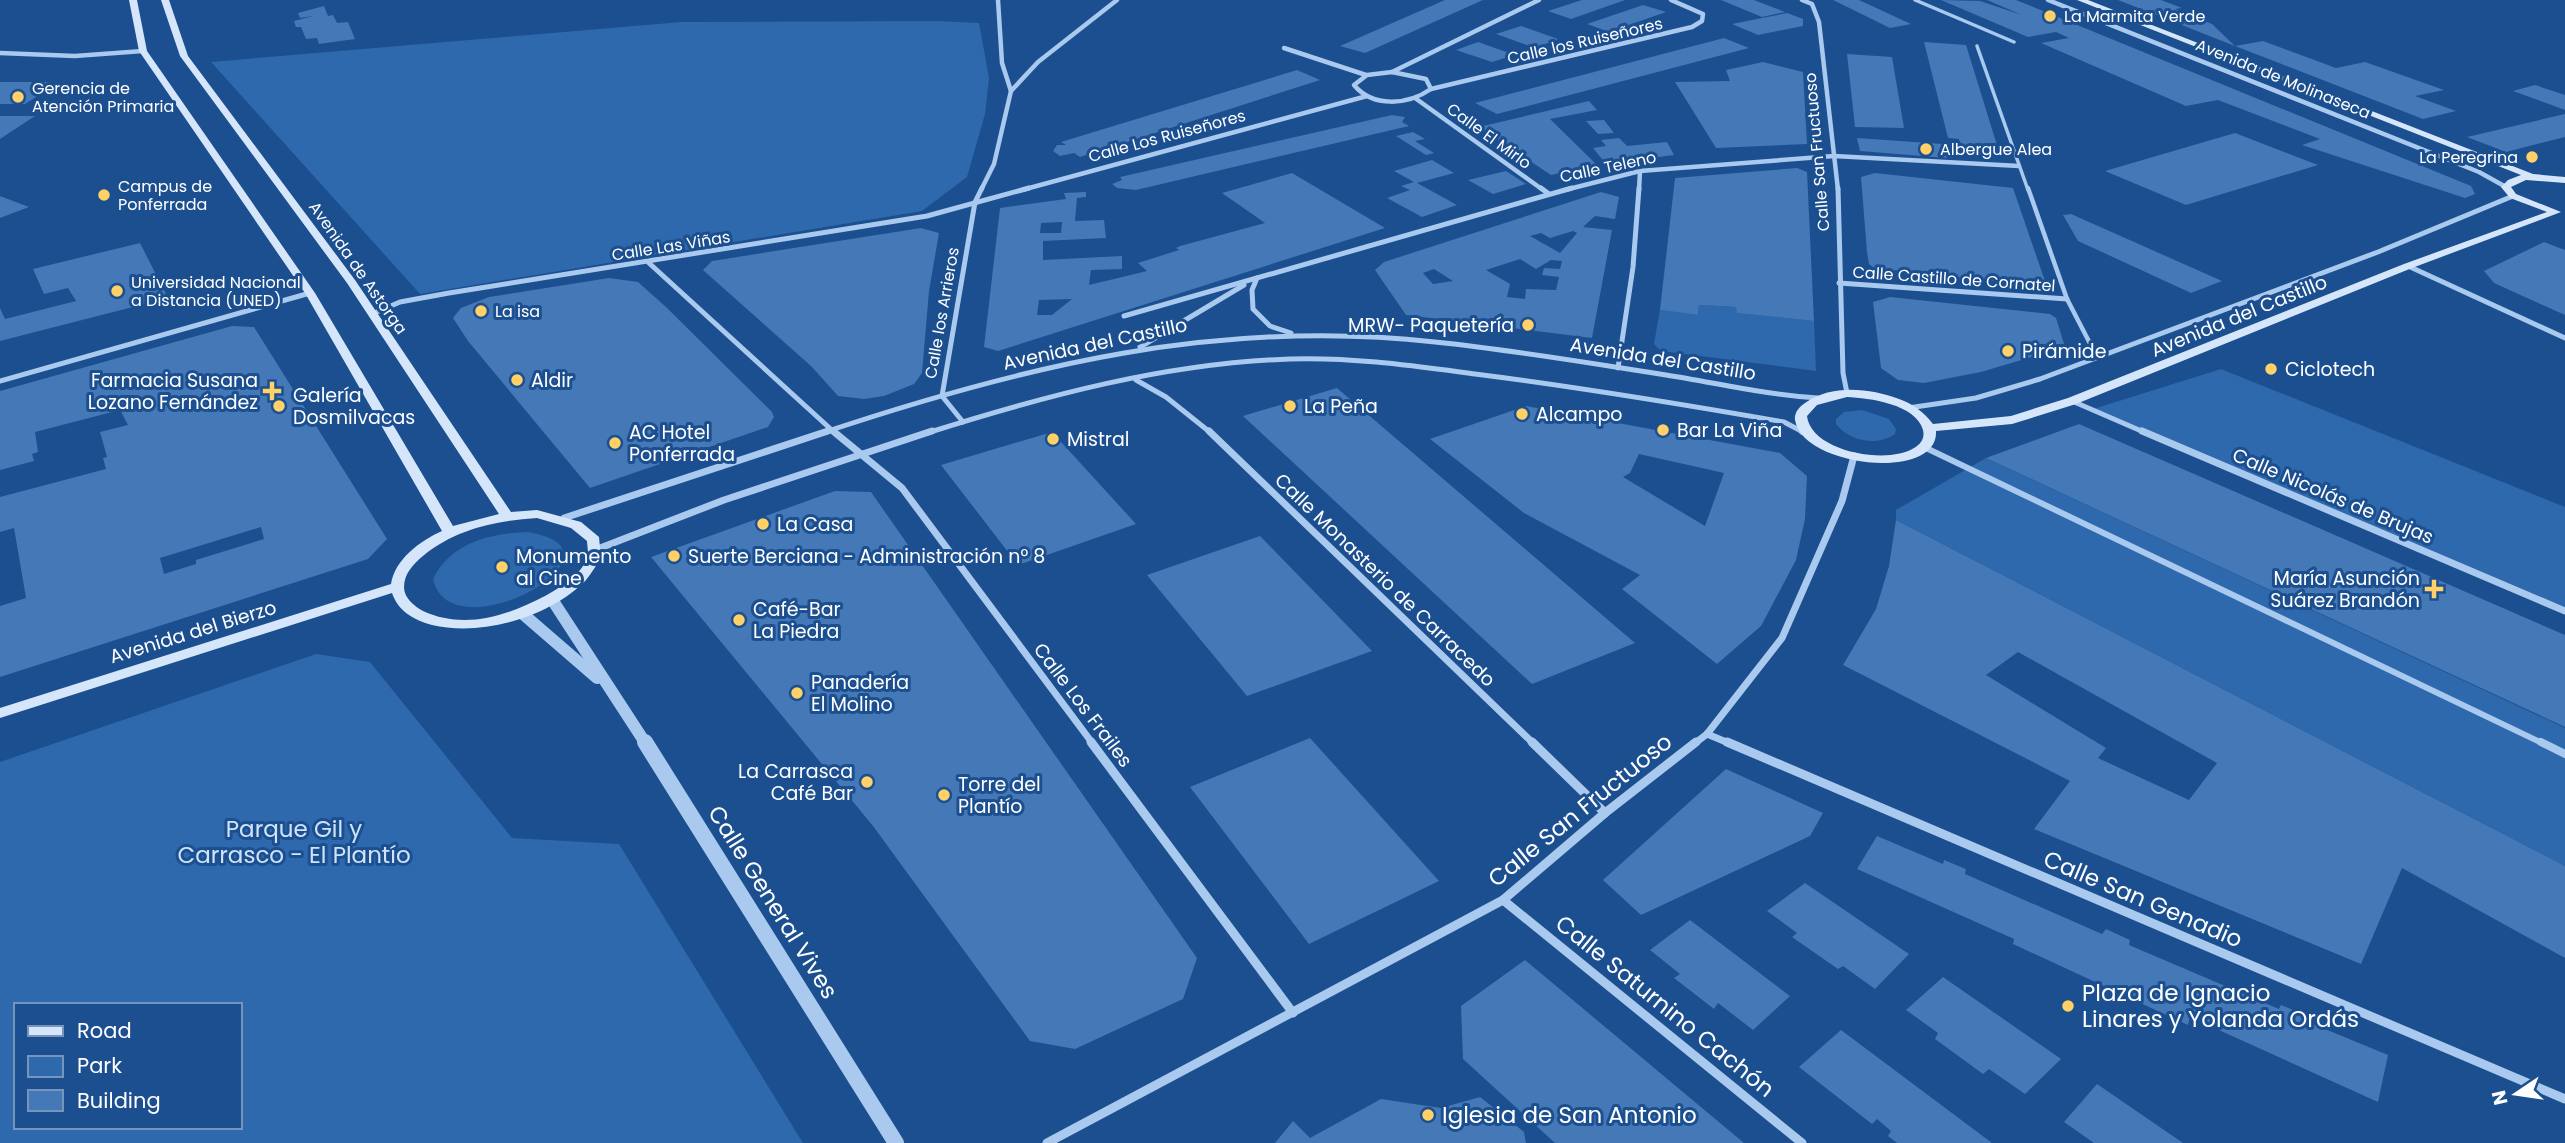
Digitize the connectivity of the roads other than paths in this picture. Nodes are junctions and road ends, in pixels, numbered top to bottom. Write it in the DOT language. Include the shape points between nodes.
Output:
graph roads {
  1 [pos="133,0"];
  2 [pos="165,0"];
  3 [pos="998,0"];
  4 [pos="1117,0"];
  5 [pos="1539,0"];
  6 [pos="1671,0"];
  7 [pos="1802,0"];
  8 [pos="1915,0"];
  9 [pos="2048,0"];
  10 [pos="2081,0"];
  11 [pos="2014,42"];
  12 [pos="1977,46"];
  13 [pos="1284,48"];
  14 [pos="143,51"];
  15 [pos="0,53"];
  16 [pos="1392,72"];
  17 [pos="1367,75"];
  18 [pos="1431,89"];
  19 [pos="1011,91"];
  20 [pos="1367,96"];
  21 [pos="1415,98"];
  22 [pos="1834,156"];
  23 [pos="2019,166"];
  24 [pos="1640,171"];
  25 [pos="2531,176"];
  26 [pos="2565,180"];
  27 [pos="2506,187"];
  28 [pos="1549,194"];
  29 [pos="2513,196"];
  30 [pos="975,202"];
  31 [pos="2561,213"];
  32 [pos="649,262"];
  33 [pos="2408,266"];
  34 [pos="1256,278"];
  35 [pos="1839,283"];
  36 [pos="310,293"];
  37 [pos="2067,299"];
  38 [pos="372,314"];
  39 [pos="1124,316"];
  40 [pos="1295,334"];
  41 [pos="2565,338"];
  42 [pos="1135,350"];
  43 [pos="2097,357"];
  44 [pos="1618,368"];
  45 [pos="1135,380"];
  46 [pos="0,381"];
  47 [pos="1847,393"];
  48 [pos="942,396"];
  49 [pos="1818,398"];
  50 [pos="2072,401"];
  51 [pos="1908,408"];
  52 [pos="963,422"];
  53 [pos="1930,428"];
  54 [pos="832,430"];
  55 [pos="1810,435"];
  56 [pos="1926,448"];
  57 [pos="858,454"];
  58 [pos="1854,456"];
  59 [pos="506,515"];
  60 [pos="564,518"];
  61 [pos="450,532"];
  62 [pos="595,550"];
  63 [pos="397,587"];
  64 [pos="552,601"];
  65 [pos="2565,611"];
  66 [pos="523,614"];
  67 [pos="608,688"];
  68 [pos="0,713"];
  69 [pos="1707,734"];
  70 [pos="2565,754"];
  71 [pos="1605,813"];
  72 [pos="1503,900"];
  73 [pos="1293,1013"];
  74 [pos="2565,1099"];
  75 [pos="896,1143"];
  76 [pos="1047,1143"];
  77 [pos="1802,1143"];
  1 -- 14 [label="main road"];
  2 -- 38 [label="main road, Avenida de Astorga" via="178,44"];
  3 -- 19 [label="street" via="1002,63"];
  4 -- 19 [label="street" via="1038,62"];
  5 -- 16 [label="street"];
  6 -- 18 [label="street, Calle los Ruiseñores" via="1703,14 1702,21"];
  7 -- 22 [label="street, Calle San Fructuoso" via="1812,4 1819,22"];
  8 -- 11 [label="street"];
  9 -- 27 [label="street, Avenida de Molinaseca" via="2479,172"];
  10 -- 25 [label="main road, Avenida de Molinaseca"];
  12 -- 23 [label="street"];
  13 -- 17 [label="street"];
  14 -- 15 [label="street" via="75,56"];
  14 -- 36 [label="main road"];
  16 -- 17 [label="street"];
  16 -- 18 [label="street" via="1426,79"];
  17 -- 20 [label="street" via="1354,85"];
  18 -- 21 [label="street"];
  19 -- 30 [label="street, Calle los Arrieros" via="993,164"];
  20 -- 21 [label="street"];
  20 -- 30 [label="street, Calle Los Ruiseñores"];
  21 -- 28 [label="street, Calle El Mirlo"];
  22 -- 23 [label="street, Calle Teleno"];
  22 -- 24 [label="street, Calle Teleno"];
  22 -- 35 [label="street, Calle San Fructuoso"];
  23 -- 37 [label="street"];
  24 -- 28 [label="street, Calle Teleno"];
  24 -- 44 [label="street" via="1633,267"];
  25 -- 26 [label="main road, Avenida de Molinaseca"];
  25 -- 27 [label="main road" via="2512,179"];
  27 -- 29 [label="main road"];
  28 -- 34 [label="street, Calle Teleno"];
  29 -- 31 [label="main road"];
  29 -- 43 [label="street, Avenida del Castillo"];
  30 -- 32 [label="street, Calle Las Viñas" via="927,216"];
  30 -- 48 [label="street, Calle los Arrieros"];
  31 -- 33 [label="main road, Avenida del Castillo"];
  32 -- 38 [label="street, Calle Las Viñas" via="400,302"];
  32 -- 54 [label="street, Calle Los Frailes"];
  33 -- 41 [label="street"];
  33 -- 50 [label="main road, Avenida del Castillo"];
  34 -- 39 [label="street, Calle Teleno"];
  34 -- 40 [label="street" via="1251,290 1253,309 1270,326"];
  34 -- 42 [label="street, Calle Teleno"];
  35 -- 37 [label="street, Calle Castillo de Cornatel"];
  35 -- 47 [label="street, Calle San Fructuoso"];
  36 -- 46 [label="street"];
  36 -- 61 [label="main road"];
  37 -- 43 [label="street"];
  38 -- 59 [label="main road, Avenida de Astorga"];
  40 -- 42 [label="street, Avenida del Castillo" via="1191,340"];
  40 -- 44 [label="street, Avenida del Castillo" via="1435,343"];
  42 -- 48 [label="street, Avenida del Castillo"];
  43 -- 51 [label="street, Avenida del Castillo" via="1976,398"];
  44 -- 49 [label="street, Avenida del Castillo"];
  45 -- 52 [label="street" via="1078,390"];
  45 -- 55 [label="street" via="1288,359 1370,361 1770,419"];
  45 -- 71 [label="street, Calle Monasterio de Carracedo" via="1203,425"];
  47 -- 49 [label="main road"];
  47 -- 51 [label="main road" via="1868,394"];
  48 -- 52 [label="street, Calle los Arrieros"];
  48 -- 54 [label="street, Avenida del Castillo"];
  49 -- 55 [label="main road" via="1801,414"];
  50 -- 53 [label="main road, Avenida del Castillo" via="2012,420"];
  50 -- 65 [label="street, Calle Nicolás de Brujas"];
  51 -- 53 [label="main road"];
  52 -- 57 [label="street"];
  53 -- 56 [label="main road"];
  54 -- 57 [label="street, Calle Los Frailes"];
  54 -- 60 [label="street, Avenida del Castillo"];
  55 -- 58 [label="main road"];
  56 -- 58 [label="main road" via="1897,459"];
  56 -- 70 [label="street"];
  57 -- 62 [label="street" via="673,517"];
  57 -- 73 [label="street, Calle Los Frailes" via="902,488"];
  58 -- 69 [label="street, Calle San Fructuoso" via="1842,501 1782,638"];
  59 -- 60 [label="main road"];
  59 -- 61 [label="main road"];
  60 -- 62 [label="main road" via="581,525 592,537"];
  61 -- 63 [label="main road" via="412,558"];
  62 -- 64 [label="main road" via="583,576"];
  63 -- 66 [label="main road" via="401,603 416,616 441,624 472,625"];
  63 -- 68 [label="main road, Avenida del Bierzo"];
  64 -- 66 [label="main road"];
  64 -- 67 [label="street, Calle General Vives"];
  66 -- 67 [label="street, Calle General Vives"];
  67 -- 75 [label="street, Calle General Vives"];
  69 -- 71 [label="street, Calle San Fructuoso"];
  69 -- 74 [label="street, Calle San Genadio"];
  71 -- 72 [label="street, Calle San Fructuoso"];
  72 -- 73 [label="street, Calle San Fructuoso"];
  72 -- 77 [label="street, Calle Saturnino Cachón"];
  73 -- 76 [label="street, Calle San Fructuoso"];
}
